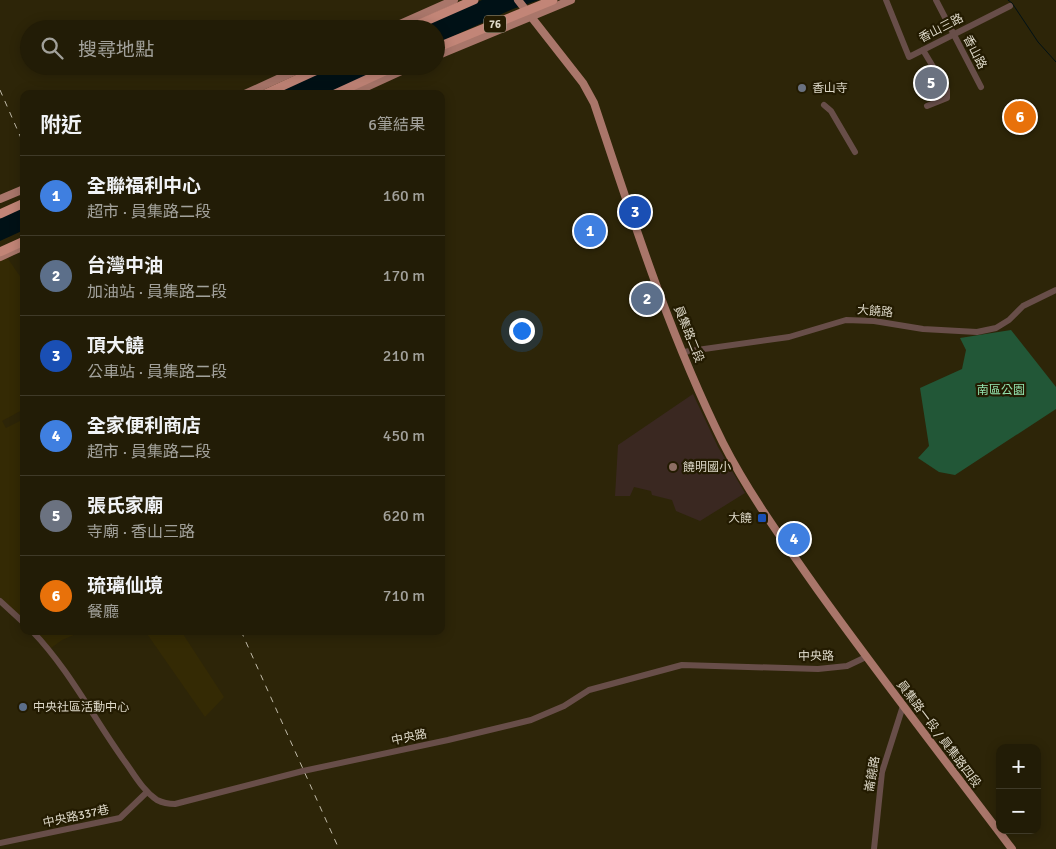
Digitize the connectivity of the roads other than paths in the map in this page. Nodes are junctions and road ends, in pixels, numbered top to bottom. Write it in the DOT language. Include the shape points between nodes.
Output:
graph roads {
  1 [pos="454,0"];
  2 [pos="474,0"];
  3 [pos="553,0"];
  4 [pos="570,0"];
  5 [pos="886,0"];
  6 [pos="936,0"];
  7 [pos="520,3"];
  8 [pos="1010,6"];
  9 [pos="530,16"];
  10 [pos="410,20"];
  11 [pos="428,20"];
  12 [pos="954,35"];
  13 [pos="445,44"];
  14 [pos="923,50"];
  15 [pos="445,52"];
  16 [pos="286,75"];
  17 [pos="306,75"];
  18 [pos="376,75"];
  19 [pos="392,75"];
  20 [pos="981,87"];
  21 [pos="254,90"];
  22 [pos="274,90"];
  23 [pos="344,90"];
  24 [pos="360,90"];
  25 [pos="824,105"];
  26 [pos="928,106"];
  27 [pos="855,152"];
  28 [pos="20,191"];
  29 [pos="0,199"];
  30 [pos="20,200"];
  31 [pos="20,205"];
  32 [pos="0,208"];
  33 [pos="0,214"];
  34 [pos="20,236"];
  35 [pos="20,243"];
  36 [pos="0,245"];
  37 [pos="20,248"];
  38 [pos="0,252"];
  39 [pos="0,257"];
  40 [pos="1056,290"];
  41 [pos="683,352"];
  42 [pos="0,601"];
  43 [pos="20,620"];
  44 [pos="36,635"];
  45 [pos="866,657"];
  46 [pos="903,706"];
  47 [pos="147,792"];
  48 [pos="0,843"];
  49 [pos="874,849"];
  50 [pos="1012,849"];
  1 -- 10 [label="main road"];
  2 -- 11 [label="highway, 76"];
  3 -- 13 [label="highway, 76"];
  4 -- 9 [label="main road"];
  5 -- 14 [label="street, 香山三路" via="909,57"];
  6 -- 12 [label="street, 香山路"];
  7 -- 9 [label="main road, 員集路二段"];
  8 -- 12 [label="street, 香山三路"];
  9 -- 15 [label="main road"];
  9 -- 41 [label="main road, 員集路二段" via="594,102 631,218"];
  12 -- 14 [label="street, 香山三路"];
  12 -- 20 [label="street, 香山路"];
  14 -- 26 [label="street" via="948,90 947,98"];
  16 -- 21 [label="main road"];
  17 -- 22 [label="highway"];
  18 -- 23 [label="highway"];
  19 -- 24 [label="main road"];
  25 -- 27 [label="street" via="831,111"];
  28 -- 29 [label="main road"];
  30 -- 32 [label="highway"];
  31 -- 33 [label="highway"];
  34 -- 36 [label="highway"];
  35 -- 38 [label="highway"];
  37 -- 39 [label="main road"];
  40 -- 41 [label="street, 大饒路" via="1023,306 996,328 977,332 846,320 789,337"];
  41 -- 45 [label="main road, 員集路二段" via="741,474"];
  42 -- 43 [label="street"];
  44 -- 47 [label="street, 中央路" via="50,650"];
  45 -- 46 [label="main road, 員集路一段 / 員集路四段"];
  45 -- 47 [label="street, 中央路" via="847,666 818,669 682,665 589,690 564,706 531,720 448,740 303,771 175,804 158,800"];
  46 -- 49 [label="street, 崙饒路" via="882,772"];
  46 -- 50 [label="main road, 員集路一段 / 員集路四段"];
  47 -- 48 [label="street, 中央路337巷" via="120,818"];
}
